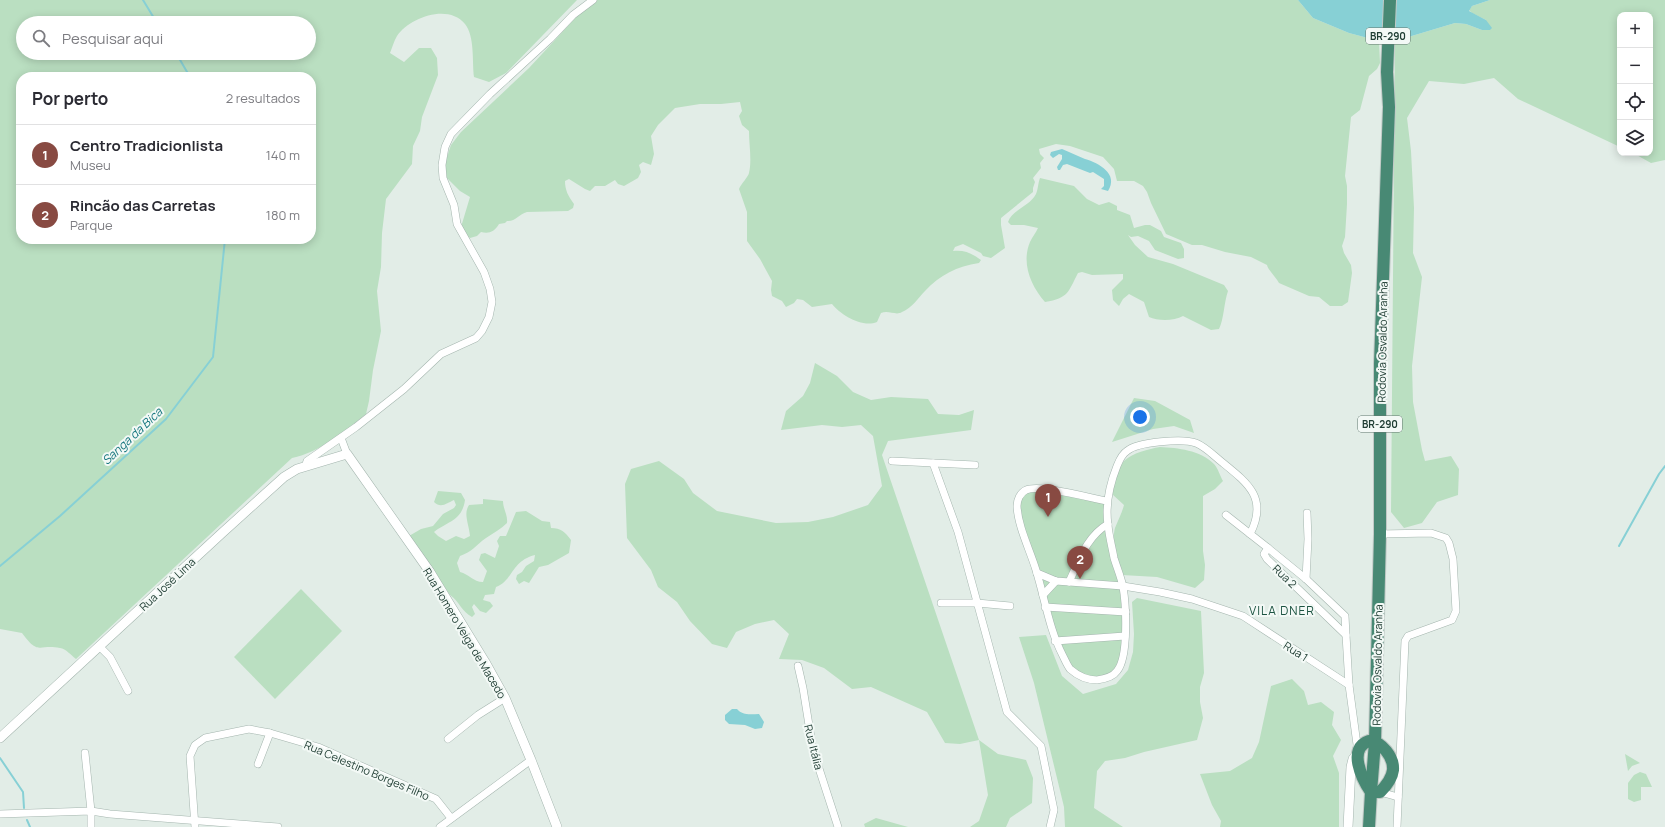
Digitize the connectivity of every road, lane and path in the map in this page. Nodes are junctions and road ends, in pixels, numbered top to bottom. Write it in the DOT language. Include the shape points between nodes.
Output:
graph roads {
  1 [pos="593,0"];
  2 [pos="1390,0"];
  3 [pos="341,438"];
  4 [pos="347,454"];
  5 [pos="892,461"];
  6 [pos="933,463"];
  7 [pos="974,465"];
  8 [pos="305,467"];
  9 [pos="1107,501"];
  10 [pos="1307,513"];
  11 [pos="1226,515"];
  12 [pos="1108,524"];
  13 [pos="1250,534"];
  14 [pos="1380,534"];
  15 [pos="1268,548"];
  16 [pos="1037,573"];
  17 [pos="1306,579"];
  18 [pos="1056,581"];
  19 [pos="1069,582"];
  20 [pos="1123,586"];
  21 [pos="1043,595"];
  22 [pos="941,603"];
  23 [pos="976,603"];
  24 [pos="1010,606"];
  25 [pos="1045,607"];
  26 [pos="1126,612"];
  27 [pos="1346,635"];
  28 [pos="1125,636"];
  29 [pos="1055,641"];
  30 [pos="99,646"];
  31 [pos="798,666"];
  32 [pos="1350,685"];
  33 [pos="128,691"];
  34 [pos="505,698"];
  35 [pos="270,734"];
  36 [pos="0,738"];
  37 [pos="448,738"];
  38 [pos="1375,742"];
  39 [pos="85,753"];
  40 [pos="1358,753"];
  41 [pos="531,760"];
  42 [pos="258,764"];
  43 [pos="1396,770"];
  44 [pos="1375,792"];
  45 [pos="1398,797"];
  46 [pos="91,811"];
  47 [pos="0,814"];
  48 [pos="451,818"];
  49 [pos="195,824"];
  50 [pos="91,827"];
  51 [pos="278,827"];
  52 [pos="440,827"];
  53 [pos="557,827"];
  54 [pos="838,827"];
  55 [pos="1050,827"];
  56 [pos="1348,827"];
  57 [pos="1370,827"];
  58 [pos="1397,827"];
  1 -- 3 [label="street" via="573,14 550,39 490,94 452,134 445,147 443,178 454,205 457,224 484,272 490,289 492,302 489,317 482,331 476,338 441,354 404,390"];
  2 -- 14 [label="highway, Rodovia Osvaldo Aranha / BR-290" via="1380,364"];
  3 -- 4 [label="street"];
  3 -- 8 [label="street" via="307,461"];
  4 -- 8 [label="street, Rua José Lima"];
  4 -- 34 [label="street, Rua Homero Veiga de Macedo" via="430,572"];
  5 -- 6 [label="street"];
  6 -- 7 [label="street"];
  6 -- 23 [label="street" via="958,532"];
  8 -- 30 [label="street, Rua José Lima" via="284,477"];
  9 -- 12 [label="street"];
  9 -- 13 [label="street" via="1113,476 1126,451 1136,445 1163,441 1194,442 1252,489 1258,513"];
  9 -- 16 [label="street" via="1037,488 1025,490 1019,495 1017,505 1020,522"];
  10 -- 17 [label="street"];
  11 -- 13 [label="street, Rua 2"];
  12 -- 19 [label="street" via="1093,536 1084,549"];
  12 -- 20 [label="street" via="1114,558"];
  13 -- 15 [label="street, Rua 2"];
  14 -- 38 [label="highway, Rodovia Osvaldo Aranha / BR-290"];
  14 -- 43 [label="street" via="1440,535 1449,543 1453,559 1455,616 1452,620 1408,636 1405,641"];
  15 -- 17 [label="street, Rua 2"];
  15 -- 27 [label="street, Rua 2" via="1264,554 1267,559"];
  16 -- 18 [label="street, Rua 1"];
  16 -- 21 [label="street"];
  17 -- 27 [label="street, Rua 2" via="1346,616"];
  18 -- 19 [label="street, Rua 1"];
  18 -- 21 [label="street"];
  19 -- 20 [label="street, Rua 1"];
  20 -- 26 [label="street"];
  20 -- 32 [label="street, Rua 1" via="1192,599 1243,616"];
  21 -- 25 [label="street"];
  22 -- 23 [label="street"];
  23 -- 24 [label="street"];
  23 -- 55 [label="street" via="1007,712 1041,746 1054,810"];
  25 -- 26 [label="street"];
  25 -- 29 [label="street"];
  26 -- 28 [label="street"];
  27 -- 32 [label="street, Rua 2"];
  28 -- 29 [label="street"];
  28 -- 29 [label="street" via="1125,650 1118,670 1110,677 1098,680 1084,678 1070,668"];
  30 -- 33 [label="street" via="110,657"];
  30 -- 36 [label="street, Rua José Lima"];
  31 -- 54 [label="street, Rua Itália" via="813,750"];
  32 -- 40 [label="street, Rua 2"];
  34 -- 37 [label="street"];
  34 -- 41 [label="street, Rua Homero Veiga de Macedo"];
  35 -- 42 [label="street"];
  35 -- 48 [label="street, Rua Celestino Borges Filho" via="318,747 436,799"];
  35 -- 49 [label="street, Rua Celestino Borges Filho" via="249,729 205,738 195,745 190,756"];
  38 -- 40 [label="highway" via="1364,743"];
  38 -- 43 [label="highway" via="1388,753"];
  38 -- 44 [label="highway, Rodovia Osvaldo Aranha / BR-290"];
  39 -- 46 [label="street"];
  40 -- 44 [label="highway" via="1361,775 1365,784"];
  40 -- 56 [label="street" via="1351,767"];
  41 -- 48 [label="street"];
  41 -- 53 [label="street, Rua Homero Veiga de Macedo"];
  43 -- 44 [label="highway" via="1389,782"];
  43 -- 45 [label="street"];
  44 -- 45 [label="street"];
  44 -- 57 [label="highway, Rodovia Osvaldo Aranha / BR-290"];
  45 -- 58 [label="street"];
  46 -- 47 [label="street"];
  46 -- 49 [label="street"];
  46 -- 50 [label="street"];
  48 -- 52 [label="street"];
  49 -- 51 [label="street"];
}
